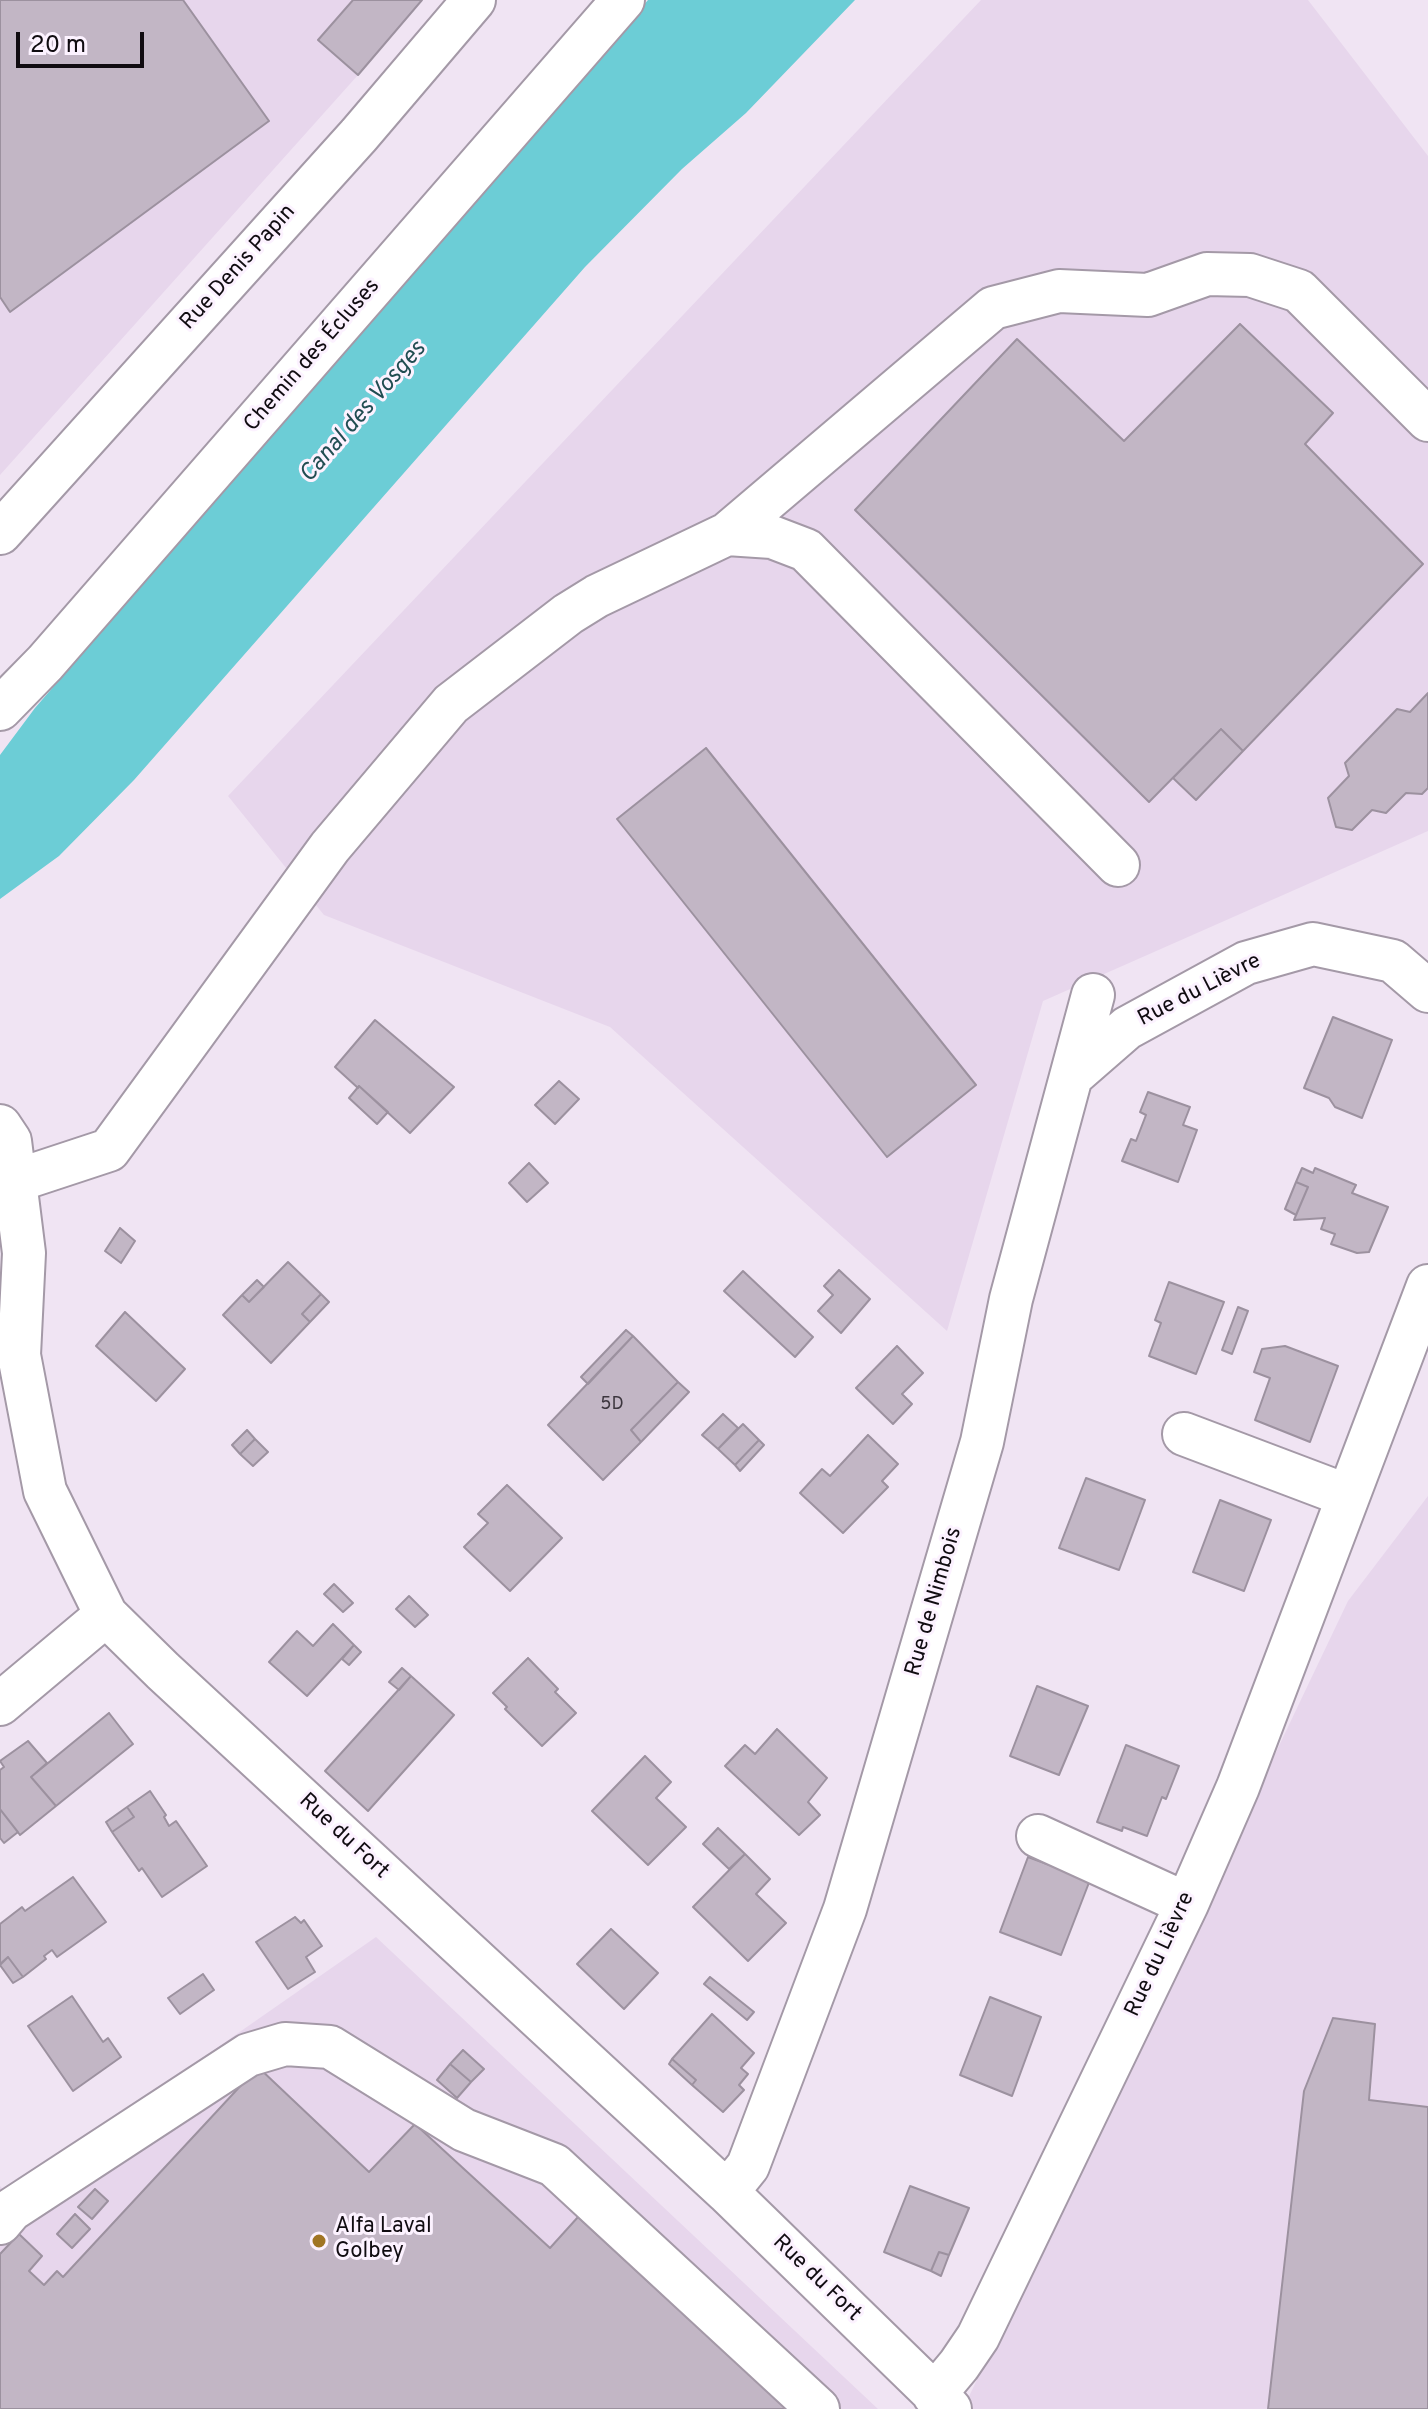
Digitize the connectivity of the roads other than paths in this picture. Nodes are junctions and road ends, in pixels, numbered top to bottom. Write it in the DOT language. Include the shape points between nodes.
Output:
graph roads {
  1 [pos="474,0"];
  2 [pos="623,0"];
  3 [pos="1428,420"];
  4 [pos="0,533"];
  5 [pos="727,534"];
  6 [pos="0,709"];
  7 [pos="1118,865"];
  8 [pos="1428,991"];
  9 [pos="1093,995"];
  10 [pos="1073,1075"];
  11 [pos="0,1126"];
  12 [pos="15,1181"];
  13 [pos="1428,1286"];
  14 [pos="1184,1434"];
  15 [pos="1348,1496"];
  16 [pos="106,1615"];
  17 [pos="0,1704"];
  18 [pos="1038,1836"];
  19 [pos="1187,1904"];
  20 [pos="727,2192"];
  21 [pos="0,2223"];
  22 [pos="942,2402"];
  23 [pos="818,2409"];
  1 -- 4 [label="street, Rue Denis Papin"];
  2 -- 6 [label="street, Chemin des Écluses"];
  3 -- 5 [label="street" via="1299,291 1250,275 1207,274 1148,295 1059,291 993,308"];
  5 -- 7 [label="street" via="772,537 806,550"];
  5 -- 12 [label="street" via="597,596 451,704 330,847 109,1150"];
  8 -- 10 [label="street, Rue du Lièvre" via="1393,961 1313,944 1246,963 1127,1028"];
  9 -- 10 [label="street, Rue de Nimbois"];
  10 -- 20 [label="street, Rue de Nimbois" via="1011,1299 982,1442 845,1909 748,2166"];
  11 -- 12 [label="street, Rue du Fort" via="10,1141"];
  12 -- 16 [label="street, Rue du Fort" via="24,1253 19,1355 45,1491"];
  13 -- 15 [label="street, Rue du Lièvre"];
  14 -- 15 [label="street"];
  15 -- 19 [label="street, Rue du Lièvre" via="1238,1787"];
  16 -- 17 [label="street"];
  16 -- 20 [label="street, Rue du Fort"];
  18 -- 19 [label="street"];
  19 -- 22 [label="street, Rue du Lièvre"];
  20 -- 22 [label="street, Rue du Fort"];
  21 -- 23 [label="street" via="11,2210 248,2055 285,2044 330,2047 464,2130 554,2165"];
}
